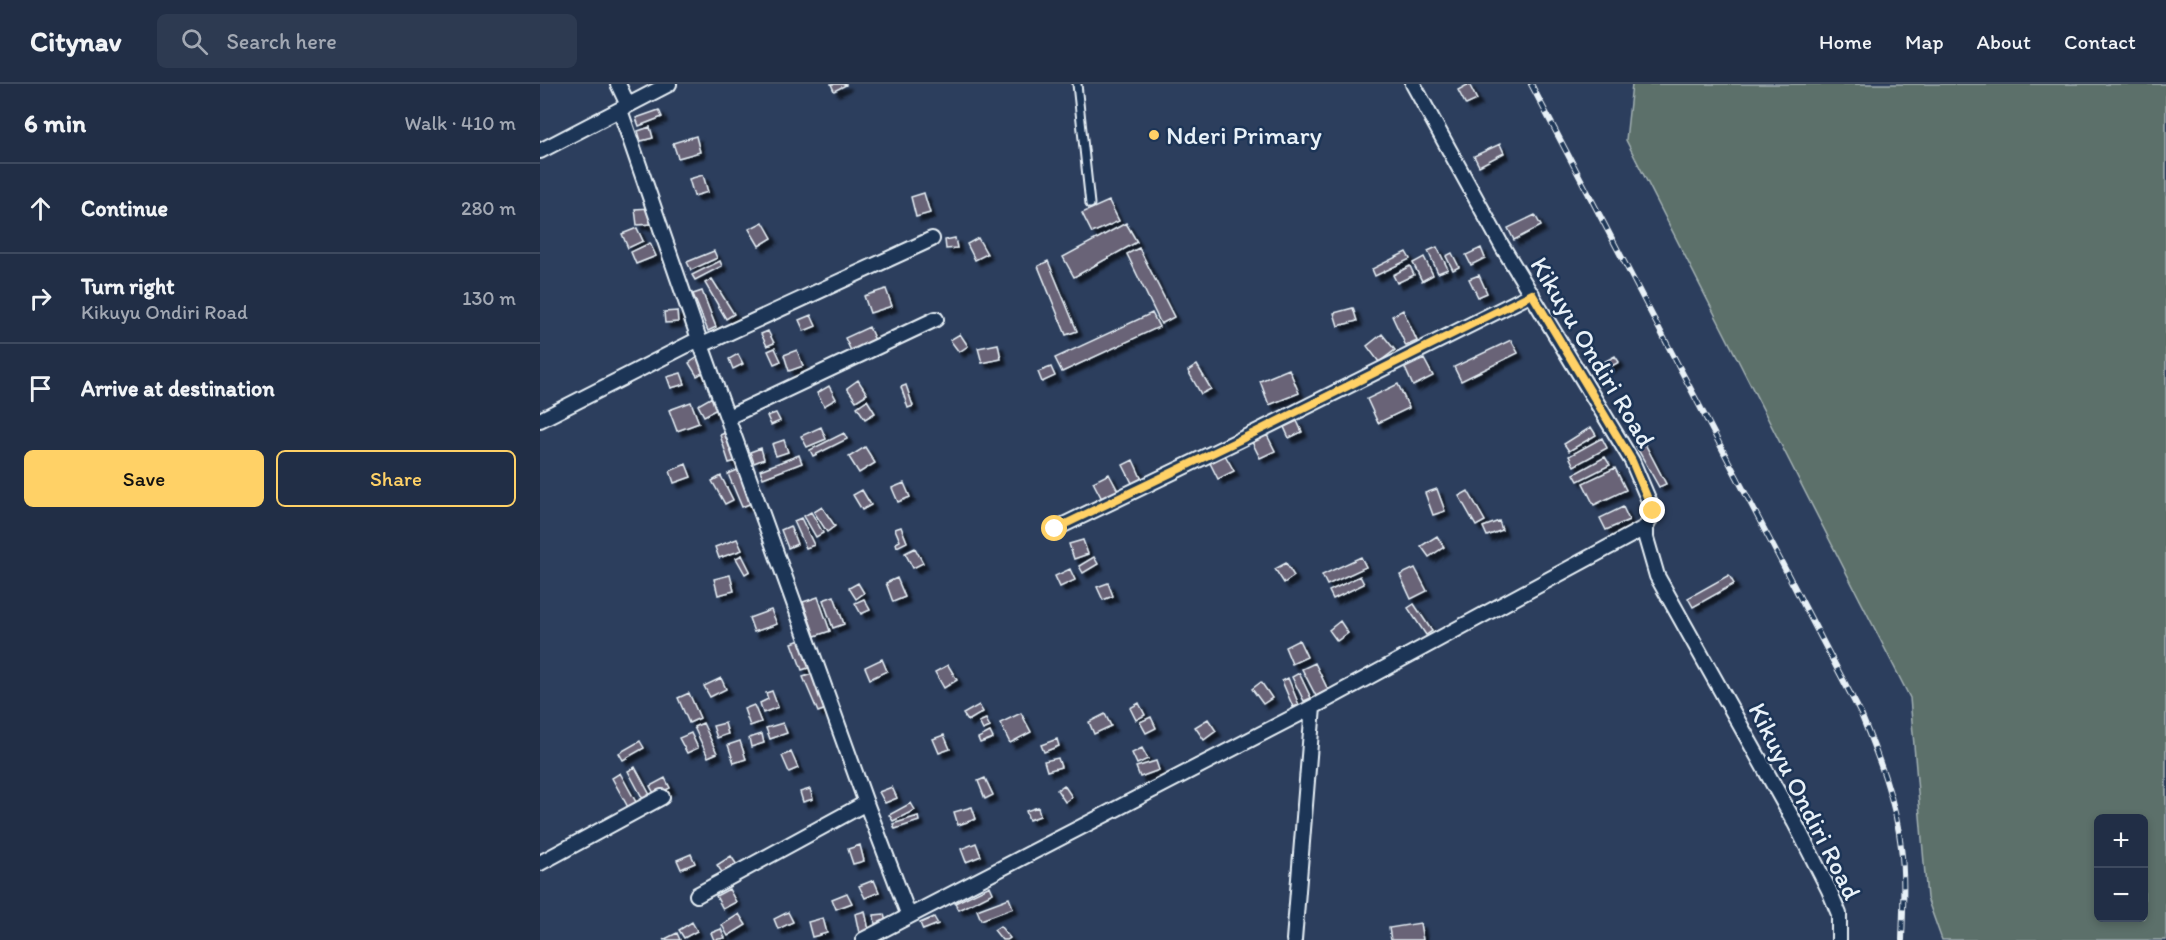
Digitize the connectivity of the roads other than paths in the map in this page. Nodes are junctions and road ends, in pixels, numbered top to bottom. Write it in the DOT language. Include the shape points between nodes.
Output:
graph roads {
  1 [pos="618,84"];
  2 [pos="669,84"];
  3 [pos="1077,84"];
  4 [pos="1413,84"];
  5 [pos="624,108"];
  6 [pos="540,152"];
  7 [pos="1090,204"];
  8 [pos="932,239"];
  9 [pos="1532,294"];
  10 [pos="936,319"];
  11 [pos="701,342"];
  12 [pos="728,417"];
  13 [pos="540,420"];
  14 [pos="1646,527"];
  15 [pos="1055,529"];
  16 [pos="1313,707"];
  17 [pos="662,797"];
  18 [pos="866,803"];
  19 [pos="540,862"];
  20 [pos="697,895"];
  21 [pos="909,916"];
  22 [pos="863,940"];
  23 [pos="1294,940"];
  24 [pos="1839,940"];
  1 -- 5 [label="street"];
  2 -- 5 [label="street"];
  3 -- 7 [label="lane"];
  4 -- 9 [label="street, Kikuyu Ondiri Road"];
  5 -- 6 [label="street"];
  5 -- 11 [label="street"];
  8 -- 11 [label="street"];
  9 -- 14 [label="street, Kikuyu Ondiri Road" via="1632,461 1652,508"];
  9 -- 15 [label="street"];
  10 -- 12 [label="street"];
  11 -- 12 [label="street"];
  11 -- 13 [label="street"];
  12 -- 18 [label="street"];
  14 -- 16 [label="street"];
  14 -- 24 [label="street, Kikuyu Ondiri Road" via="1648,551 1666,594 1795,822 1829,890 1839,914"];
  16 -- 21 [label="street"];
  16 -- 23 [label="street"];
  17 -- 19 [label="street"];
  18 -- 20 [label="street"];
  18 -- 21 [label="street"];
  21 -- 22 [label="street"];
}
